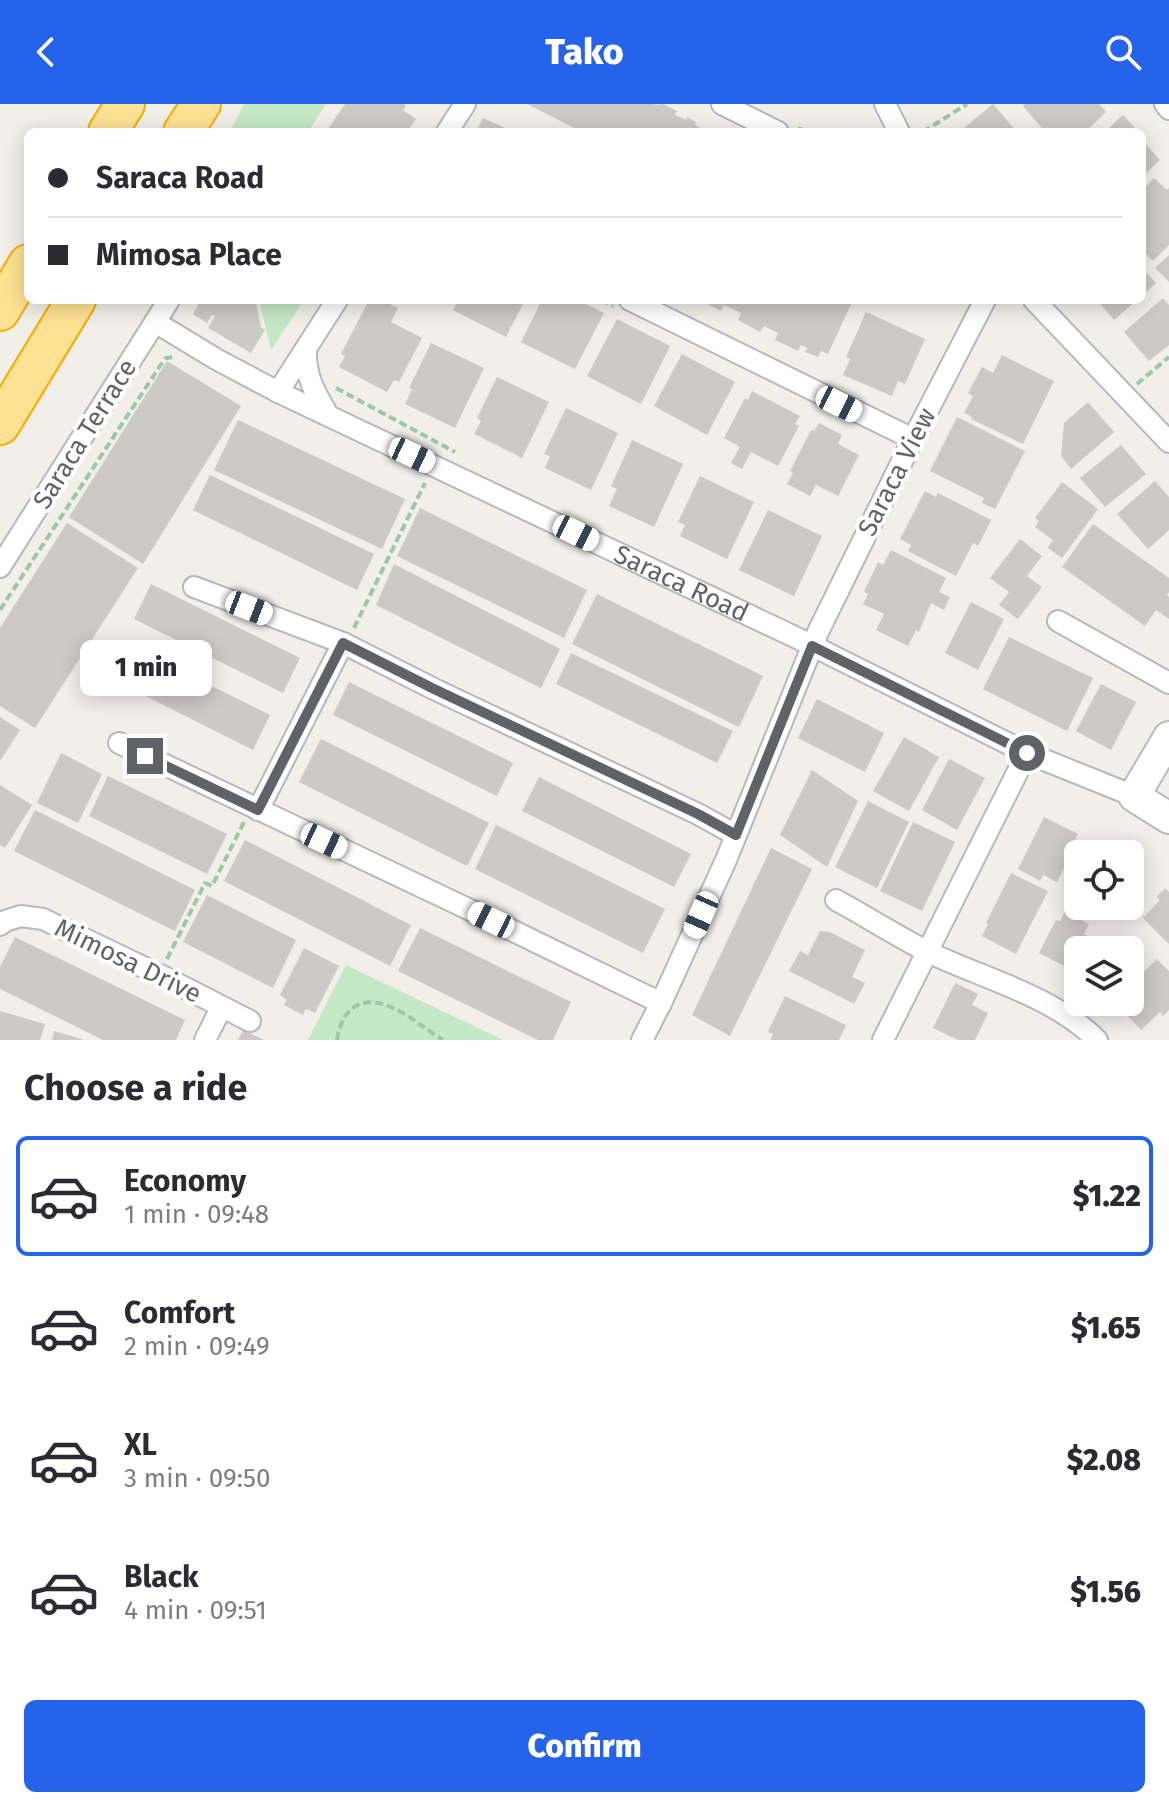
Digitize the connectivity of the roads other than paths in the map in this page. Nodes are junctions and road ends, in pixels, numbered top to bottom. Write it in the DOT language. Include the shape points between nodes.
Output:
graph roads {
  1 [pos="125,104"];
  2 [pos="201,104"];
  3 [pos="465,104"];
  4 [pos="722,104"];
  5 [pos="885,104"];
  6 [pos="1165,104"];
  7 [pos="1169,109"];
  8 [pos="110,128"];
  9 [pos="186,128"];
  10 [pos="450,128"];
  11 [pos="770,128"];
  12 [pos="895,128"];
  13 [pos="24,271"];
  14 [pos="74,304"];
  15 [pos="166,304"];
  16 [pos="335,304"];
  17 [pos="638,304"];
  18 [pos="983,304"];
  19 [pos="1038,304"];
  20 [pos="0,311"];
  21 [pos="155,322"];
  22 [pos="306,350"];
  23 [pos="278,392"];
  24 [pos="328,415"];
  25 [pos="0,425"];
  26 [pos="913,439"];
  27 [pos="1169,442"];
  28 [pos="0,567"];
  29 [pos="194,587"];
  30 [pos="1058,621"];
  31 [pos="346,640"];
  32 [pos="812,646"];
  33 [pos="1169,683"];
  34 [pos="1169,737"];
  35 [pos="119,743"];
  36 [pos="1027,753"];
  37 [pos="1134,796"];
  38 [pos="251,815"];
  39 [pos="1169,818"];
  40 [pos="736,835"];
  41 [pos="836,900"];
  42 [pos="0,925"];
  43 [pos="927,951"];
  44 [pos="661,1003"];
  45 [pos="221,1008"];
  46 [pos="250,1021"];
  47 [pos="205,1040"];
  48 [pos="642,1040"];
  49 [pos="883,1040"];
  50 [pos="1097,1040"];
  1 -- 8 [label="highway"];
  2 -- 9 [label="highway"];
  3 -- 10 [label="street"];
  4 -- 11 [label="street"];
  5 -- 12 [label="street"];
  6 -- 7 [label="street"];
  13 -- 20 [label="highway"];
  14 -- 25 [label="highway"];
  15 -- 21 [label="street, Saraca Terrace"];
  16 -- 22 [label="street"];
  17 -- 26 [label="street"];
  18 -- 26 [label="street, Saraca View"];
  19 -- 27 [label="street"];
  21 -- 23 [label="street, Saraca Road"];
  21 -- 28 [label="street, Saraca Terrace"];
  22 -- 23 [label="street"];
  22 -- 24 [label="street" via="305,367"];
  23 -- 24 [label="street, Saraca Road"];
  24 -- 32 [label="street, Saraca Road"];
  26 -- 32 [label="street, Saraca View"];
  29 -- 31 [label="street"];
  30 -- 33 [label="street"];
  31 -- 38 [label="street"];
  31 -- 40 [label="street" via="434,689"];
  32 -- 36 [label="street, Saraca Road"];
  32 -- 40 [label="street, Saraca View"];
  34 -- 37 [label="street"];
  35 -- 38 [label="street"];
  36 -- 37 [label="street, Saraca Road"];
  36 -- 43 [label="street"];
  37 -- 39 [label="street, Saraca Road"];
  38 -- 44 [label="street" via="479,914"];
  40 -- 44 [label="street, Saraca View"];
  41 -- 43 [label="street"];
  42 -- 45 [label="street, Mimosa Drive" via="21,916 43,919"];
  43 -- 49 [label="street"];
  43 -- 50 [label="street" via="1061,1010"];
  44 -- 48 [label="street, Saraca View"];
  45 -- 46 [label="street"];
  45 -- 47 [label="street, Mimosa Drive"];
}
